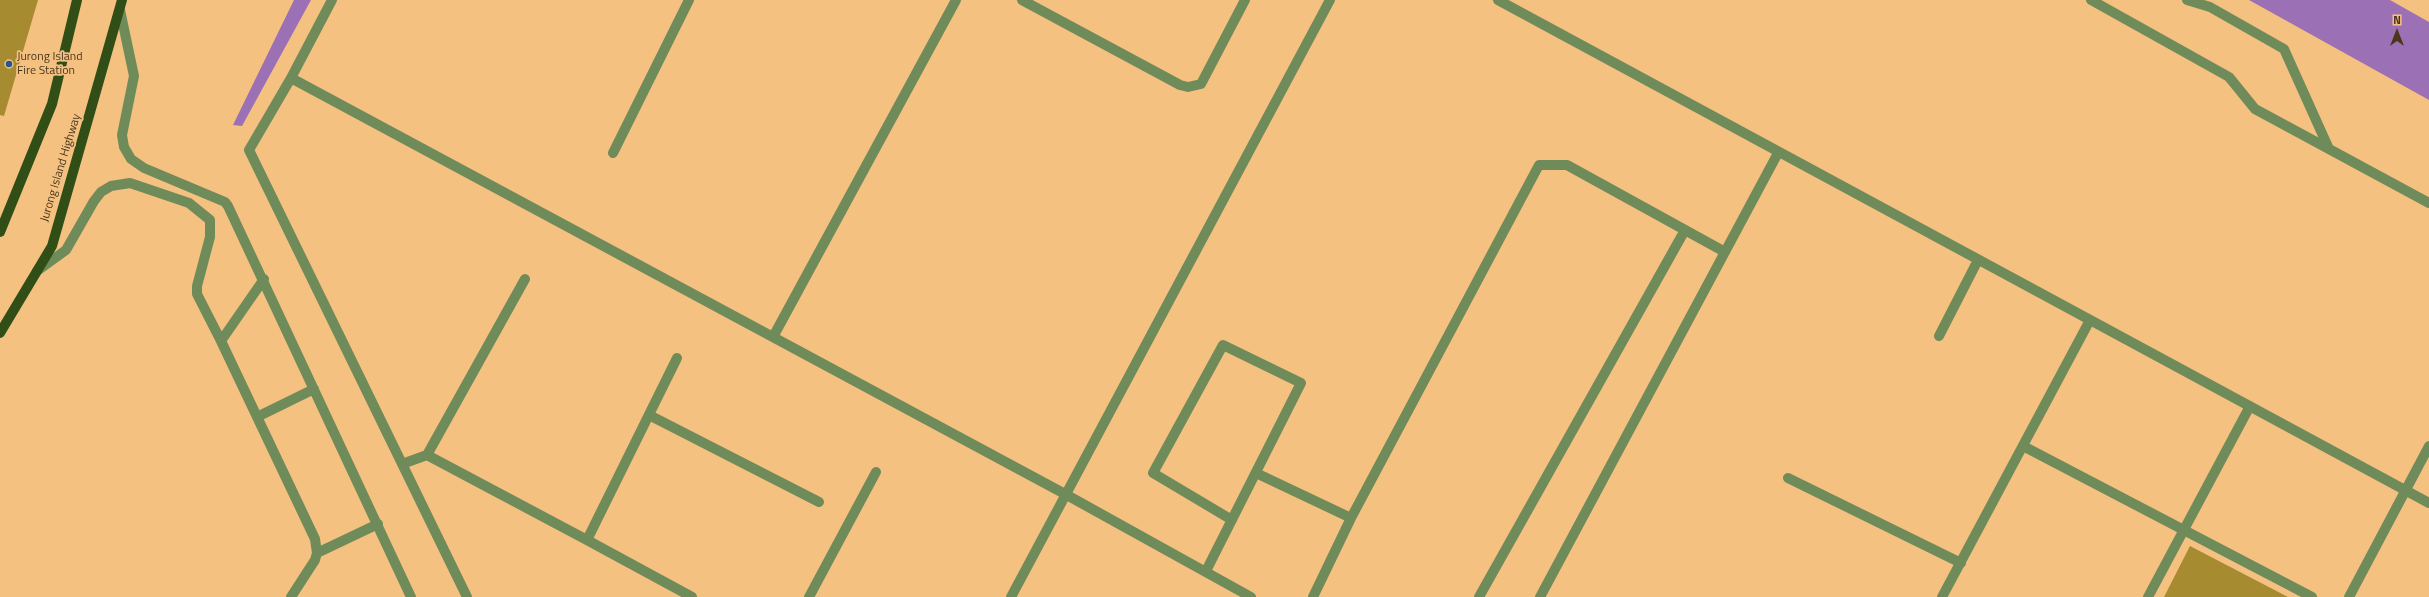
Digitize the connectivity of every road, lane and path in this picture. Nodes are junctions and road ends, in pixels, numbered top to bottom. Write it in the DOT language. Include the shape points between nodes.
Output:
graph roads {
  1 [pos="77,0"];
  2 [pos="332,0"];
  3 [pos="688,0"];
  4 [pos="956,0"];
  5 [pos="1022,0"];
  6 [pos="1245,0"];
  7 [pos="1330,0"];
  8 [pos="1498,0"];
  9 [pos="2091,0"];
  10 [pos="2187,0"];
  11 [pos="121,5"];
  12 [pos="291,78"];
  13 [pos="2329,149"];
  14 [pos="613,153"];
  15 [pos="1778,153"];
  16 [pos="2429,203"];
  17 [pos="3,221"];
  18 [pos="1685,230"];
  19 [pos="0,232"];
  20 [pos="1725,252"];
  21 [pos="1978,260"];
  22 [pos="37,271"];
  23 [pos="264,279"];
  24 [pos="525,279"];
  25 [pos="2090,320"];
  26 [pos="0,333"];
  27 [pos="1939,336"];
  28 [pos="773,337"];
  29 [pos="221,341"];
  30 [pos="677,358"];
  31 [pos="314,389"];
  32 [pos="2250,406"];
  33 [pos="649,415"];
  34 [pos="257,417"];
  35 [pos="2023,446"];
  36 [pos="2429,446"];
  37 [pos="427,455"];
  38 [pos="402,464"];
  39 [pos="876,472"];
  40 [pos="1256,473"];
  41 [pos="1788,478"];
  42 [pos="2406,490"];
  43 [pos="1066,494"];
  44 [pos="820,502"];
  45 [pos="2429,503"];
  46 [pos="1351,518"];
  47 [pos="1232,520"];
  48 [pos="378,524"];
  49 [pos="2184,531"];
  50 [pos="587,540"];
  51 [pos="317,553"];
  52 [pos="1961,563"];
  53 [pos="1206,572"];
  54 [pos="291,597"];
  55 [pos="412,597"];
  56 [pos="467,597"];
  57 [pos="692,597"];
  58 [pos="809,597"];
  59 [pos="1011,597"];
  60 [pos="1251,597"];
  61 [pos="1313,597"];
  62 [pos="1479,597"];
  63 [pos="1540,597"];
  64 [pos="1942,597"];
  65 [pos="2148,597"];
  66 [pos="2312,597"];
  67 [pos="2349,597"];
  1 -- 17 [label="main road" via="52,104"];
  2 -- 12 [label="lane"];
  3 -- 14 [label="lane"];
  4 -- 28 [label="lane"];
  5 -- 6 [label="lane" via="1188,87 1201,84"];
  7 -- 43 [label="lane"];
  8 -- 15 [label="lane"];
  9 -- 13 [label="lane" via="2229,77 2255,109"];
  10 -- 13 [label="lane" via="2210,7 2284,49"];
  11 -- 22 [label="main road, Jurong Island Highway" via="52,246"];
  11 -- 23 [label="lane" via="134,76 122,135 124,147 131,159 144,168 225,202"];
  12 -- 28 [label="lane"];
  12 -- 38 [label="lane" via="248,150"];
  13 -- 16 [label="lane"];
  15 -- 20 [label="lane"];
  15 -- 21 [label="lane"];
  17 -- 19 [label="main road"];
  18 -- 20 [label="lane"];
  18 -- 46 [label="lane" via="1567,165 1539,165"];
  18 -- 62 [label="lane"];
  20 -- 63 [label="lane"];
  21 -- 25 [label="lane"];
  21 -- 27 [label="lane"];
  22 -- 26 [label="main road, Jurong Island Highway"];
  22 -- 29 [label="lane" via="66,250 94,201 101,192 111,186 130,183 190,203 210,220 197,294"];
  23 -- 29 [label="lane"];
  23 -- 31 [label="lane"];
  24 -- 37 [label="lane"];
  25 -- 32 [label="lane"];
  25 -- 35 [label="lane"];
  28 -- 43 [label="lane"];
  29 -- 34 [label="lane"];
  30 -- 33 [label="lane"];
  31 -- 34 [label="lane"];
  31 -- 48 [label="lane"];
  32 -- 42 [label="lane"];
  32 -- 49 [label="lane"];
  33 -- 44 [label="lane"];
  33 -- 50 [label="lane"];
  34 -- 51 [label="lane" via="315,539"];
  35 -- 49 [label="lane"];
  35 -- 52 [label="lane"];
  36 -- 42 [label="lane"];
  37 -- 38 [label="lane"];
  37 -- 50 [label="lane"];
  38 -- 56 [label="lane"];
  39 -- 58 [label="lane"];
  40 -- 46 [label="lane"];
  40 -- 47 [label="lane"];
  40 -- 47 [label="lane" via="1301,383 1223,345 1153,473"];
  41 -- 52 [label="lane"];
  42 -- 45 [label="lane"];
  42 -- 67 [label="lane"];
  43 -- 53 [label="lane"];
  43 -- 59 [label="lane"];
  46 -- 61 [label="lane"];
  47 -- 53 [label="lane"];
  48 -- 51 [label="lane"];
  48 -- 55 [label="lane"];
  49 -- 65 [label="lane"];
  49 -- 66 [label="lane"];
  50 -- 57 [label="lane"];
  51 -- 54 [label="lane"];
  52 -- 64 [label="lane"];
  53 -- 60 [label="lane"];
}
